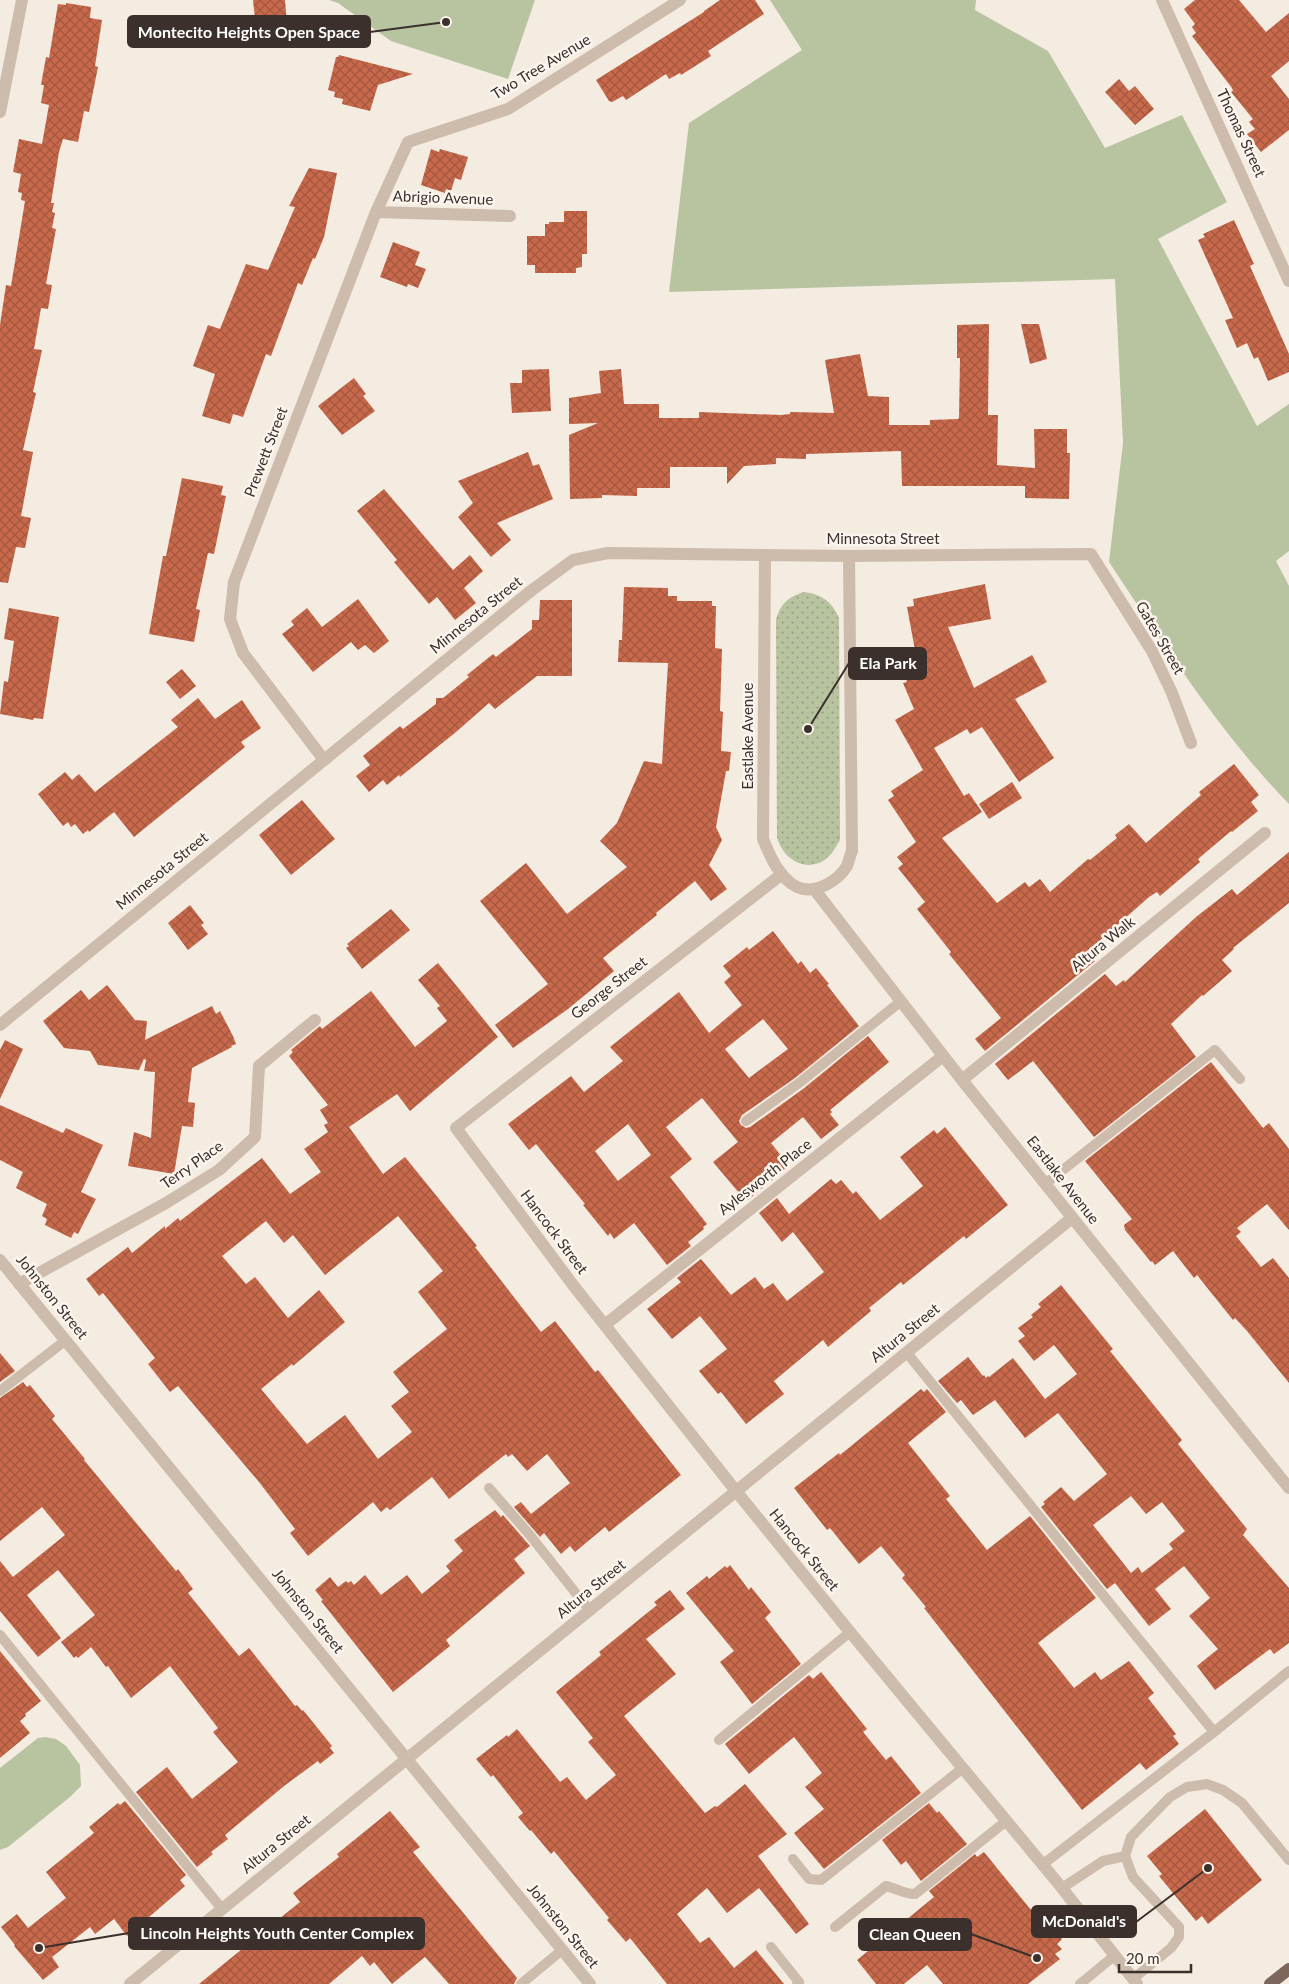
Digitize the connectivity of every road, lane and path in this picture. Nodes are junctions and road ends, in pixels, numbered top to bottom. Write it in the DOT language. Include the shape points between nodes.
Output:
graph roads {
  1 [pos="22,0"];
  2 [pos="680,0"];
  3 [pos="1162,0"];
  4 [pos="0,112"];
  5 [pos="408,142"];
  6 [pos="376,212"];
  7 [pos="510,216"];
  8 [pos="1289,280"];
  9 [pos="1091,554"];
  10 [pos="765,556"];
  11 [pos="849,556"];
  12 [pos="1191,743"];
  13 [pos="324,760"];
  14 [pos="1264,833"];
  15 [pos="782,874"];
  16 [pos="814,889"];
  17 [pos="900,1002"];
  18 [pos="315,1020"];
  19 [pos="0,1025"];
  20 [pos="943,1056"];
  21 [pos="1240,1079"];
  22 [pos="962,1080"];
  23 [pos="746,1121"];
  24 [pos="456,1128"];
  25 [pos="1046,1184"];
  26 [pos="1072,1218"];
  27 [pos="0,1260"];
  28 [pos="19,1284"];
  29 [pos="606,1324"];
  30 [pos="66,1340"];
  31 [pos="907,1353"];
  32 [pos="0,1391"];
  33 [pos="489,1488"];
  34 [pos="1289,1488"];
  35 [pos="736,1491"];
  36 [pos="590,1611"];
  37 [pos="850,1632"];
  38 [pos="0,1635"];
  39 [pos="1289,1671"];
  40 [pos="1214,1732"];
  41 [pos="719,1740"];
  42 [pos="407,1759"];
  43 [pos="963,1768"];
  44 [pos="1006,1822"];
  45 [pos="1125,1856"];
  46 [pos="793,1859"];
  47 [pos="1289,1860"];
  48 [pos="1042,1865"];
  49 [pos="1062,1888"];
  50 [pos="222,1909"];
  51 [pos="835,1927"];
  52 [pos="771,1947"];
  53 [pos="562,1950"];
  54 [pos="1114,1956"];
  55 [pos="1289,1969"];
  56 [pos="1135,1981"];
  57 [pos="130,1984"];
  58 [pos="521,1984"];
  59 [pos="590,1984"];
  60 [pos="797,1984"];
  61 [pos="1080,1984"];
  62 [pos="1270,1984"];
  1 -- 4 [label="street"];
  2 -- 5 [label="street, Two Tree Avenue" via="508,109"];
  3 -- 8 [label="street, Thomas Street"];
  5 -- 6 [label="street, Prewett Street"];
  6 -- 7 [label="street, Abrigio Avenue"];
  6 -- 13 [label="street, Prewett Street" via="234,582 230,619 242,653"];
  9 -- 11 [label="street, Minnesota Street"];
  9 -- 12 [label="street, Gates Street" via="1152,651"];
  10 -- 11 [label="street, Minnesota Street"];
  10 -- 13 [label="street, Minnesota Street" via="608,553 573,560"];
  10 -- 15 [label="street, Eastlake Avenue" via="763,839"];
  11 -- 16 [label="street" via="852,851 847,866 832,882"];
  13 -- 19 [label="street, Minnesota Street"];
  14 -- 22 [label="street, Altura Walk"];
  15 -- 16 [label="street, Eastlake Avenue" via="797,887"];
  15 -- 24 [label="street, George Street"];
  16 -- 17 [label="street, Eastlake Avenue"];
  17 -- 20 [label="street, Eastlake Avenue"];
  17 -- 23 [label="lane"];
  18 -- 28 [label="street, Terry Place" via="259,1066 255,1137 219,1170"];
  20 -- 22 [label="street, Eastlake Avenue"];
  20 -- 29 [label="street, Aylesworth Place"];
  21 -- 25 [label="lane" via="1215,1050"];
  22 -- 25 [label="street, Eastlake Avenue"];
  24 -- 29 [label="street, Hancock Street" via="573,1285"];
  25 -- 26 [label="street, Eastlake Avenue"];
  26 -- 31 [label="street, Altura Street"];
  26 -- 34 [label="street, Eastlake Avenue"];
  27 -- 28 [label="street, Johnston Street"];
  28 -- 30 [label="street, Johnston Street"];
  29 -- 35 [label="street, Hancock Street"];
  30 -- 32 [label="lane"];
  30 -- 42 [label="street, Johnston Street"];
  31 -- 35 [label="street, Altura Street"];
  31 -- 40 [label="lane"];
  33 -- 36 [label="lane"];
  35 -- 36 [label="street, Altura Street"];
  35 -- 37 [label="street, Hancock Street"];
  36 -- 42 [label="street, Altura Street"];
  37 -- 41 [label="lane"];
  37 -- 43 [label="street, Hancock Street"];
  38 -- 50 [label="lane"];
  39 -- 40 [label="lane"];
  40 -- 48 [label="lane"];
  42 -- 50 [label="street, Altura Street"];
  42 -- 53 [label="street, Johnston Street"];
  43 -- 44 [label="street, Hancock Street"];
  43 -- 46 [label="lane" via="821,1880 809,1879"];
  44 -- 48 [label="street, Hancock Street"];
  44 -- 51 [label="lane" via="915,1894 905,1894 886,1886"];
  45 -- 47 [label="lane" via="1131,1838 1170,1797 1187,1787 1207,1784 1242,1802"];
  45 -- 49 [label="lane" via="1103,1861"];
  45 -- 56 [label="lane" via="1133,1876 1179,1927 1179,1937 1171,1948"];
  48 -- 49 [label="street, Hancock Street"];
  49 -- 54 [label="street, Hancock Street"];
  50 -- 57 [label="street, Altura Street"];
  52 -- 60 [label="lane" via="799,1982"];
  53 -- 58 [label="lane"];
  53 -- 59 [label="street, Johnston Street"];
  54 -- 56 [label="street, Hancock Street"];
  54 -- 61 [label="lane"];
  55 -- 62 [label="main road"];
}
